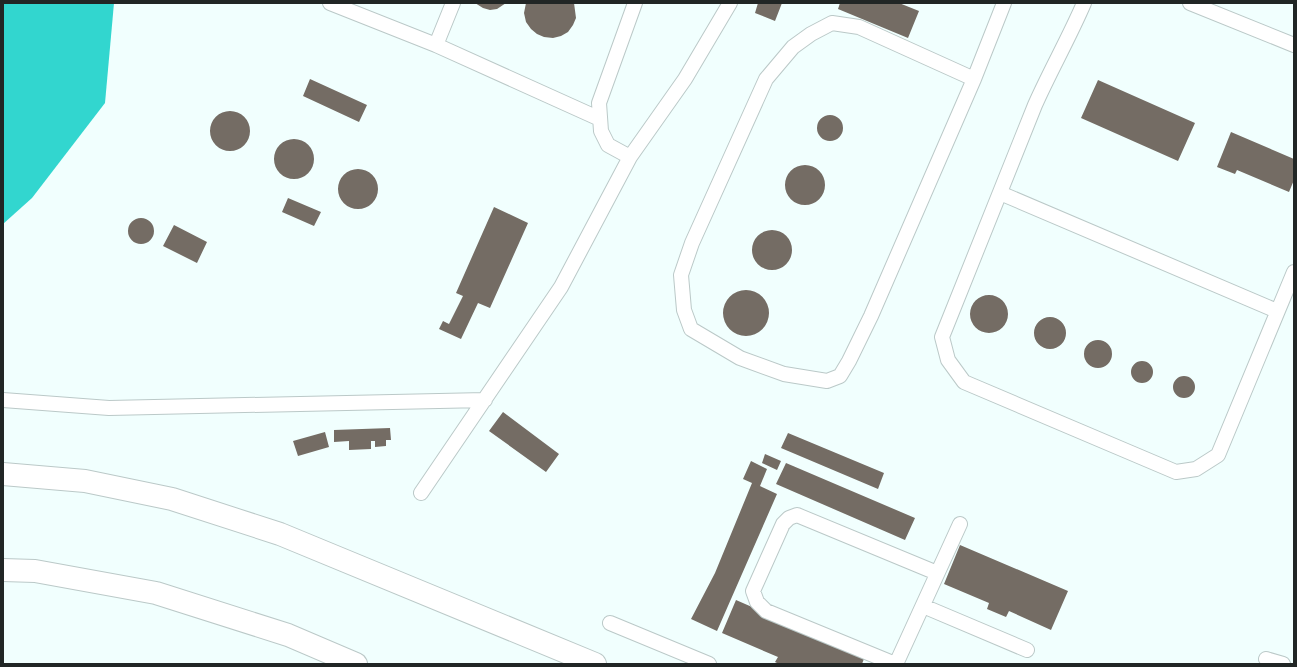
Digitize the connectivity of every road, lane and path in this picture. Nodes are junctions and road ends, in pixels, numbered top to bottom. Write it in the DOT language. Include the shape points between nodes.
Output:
graph roads {
  1 [pos="330,3"];
  2 [pos="453,3"];
  3 [pos="635,3"];
  4 [pos="730,3"];
  5 [pos="1004,3"];
  6 [pos="1084,3"];
  7 [pos="1190,3"];
  8 [pos="436,45"];
  9 [pos="1294,45"];
  10 [pos="974,79"];
  11 [pos="600,119"];
  12 [pos="630,157"];
  13 [pos="1000,193"];
  14 [pos="1294,272"];
  15 [pos="1277,311"];
  16 [pos="3,400"];
  17 [pos="485,400"];
  18 [pos="3,474"];
  19 [pos="420,493"];
  20 [pos="960,524"];
  21 [pos="3,570"];
  22 [pos="937,573"];
  23 [pos="923,606"];
  24 [pos="610,623"];
  25 [pos="1027,650"];
  26 [pos="1266,659"];
  27 [pos="356,664"];
  28 [pos="595,664"];
  29 [pos="709,664"];
  30 [pos="896,664"];
  31 [pos="1283,664"];
  1 -- 8 [label="lane"];
  2 -- 8 [label="lane"];
  3 -- 11 [label="lane" via="599,103"];
  4 -- 12 [label="lane" via="685,79"];
  5 -- 10 [label="lane"];
  6 -- 13 [label="lane" via="1050,71"];
  7 -- 9 [label="lane"];
  8 -- 11 [label="lane"];
  10 -- 10 [label="lane" via="871,316 840,376 827,381 784,374 740,358 691,329 684,310 681,275 692,243 766,79 793,47 832,23 859,27"];
  11 -- 12 [label="lane" via="601,131 608,145"];
  12 -- 17 [label="lane" via="561,287"];
  13 -- 15 [label="lane"];
  13 -- 15 [label="lane" via="942,337 948,360 964,382 1015,404 1176,472 1196,469 1218,455"];
  14 -- 15 [label="lane"];
  16 -- 17 [label="lane" via="109,408"];
  17 -- 19 [label="lane"];
  18 -- 28 [label="main road" via="85,481 194,506 280,534"];
  20 -- 22 [label="lane"];
  21 -- 27 [label="main road" via="35,571 156,593 288,635"];
  22 -- 23 [label="lane"];
  22 -- 30 [label="lane" via="797,515 783,524 753,591 757,602 766,611"];
  23 -- 25 [label="lane"];
  23 -- 30 [label="lane"];
  24 -- 29 [label="lane"];
  26 -- 31 [label="lane"];
}
